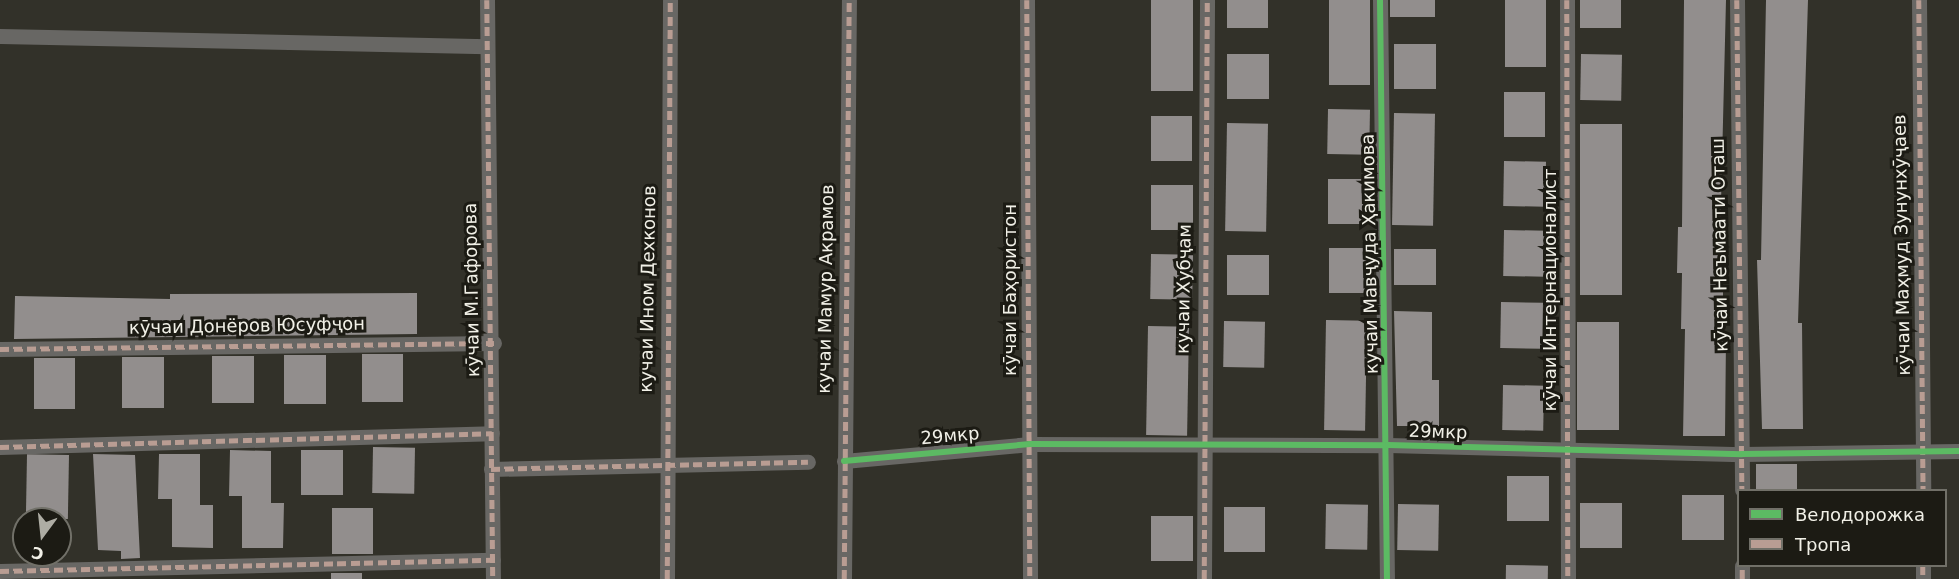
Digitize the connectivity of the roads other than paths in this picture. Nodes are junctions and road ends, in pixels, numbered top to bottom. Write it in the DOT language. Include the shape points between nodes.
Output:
graph roads {
  1 [pos="487,0"];
  2 [pos="670,0"];
  3 [pos="849,0"];
  4 [pos="1027,0"];
  5 [pos="1207,0"];
  6 [pos="1380,0"];
  7 [pos="1567,0"];
  8 [pos="1737,0"];
  9 [pos="1919,0"];
  10 [pos="0,36"];
  11 [pos="487,46"];
  12 [pos="494,343"];
  13 [pos="0,349"];
  14 [pos="492,433"];
  15 [pos="1030,444"];
  16 [pos="1202,444"];
  17 [pos="1388,445"];
  18 [pos="0,447"];
  19 [pos="1570,452"];
  20 [pos="1923,452"];
  21 [pos="1959,452"];
  22 [pos="1742,454"];
  23 [pos="844,461"];
  24 [pos="808,462"];
  25 [pos="665,463"];
  26 [pos="491,469"];
  27 [pos="1742,489"];
  28 [pos="1923,489"];
  29 [pos="494,560"];
  30 [pos="0,571"];
  31 [pos="494,579"];
  32 [pos="667,579"];
  33 [pos="844,579"];
  34 [pos="1030,579"];
  35 [pos="1204,579"];
  36 [pos="1387,579"];
  37 [pos="1568,579"];
  1 -- 11 [label="street, кӯчаи М.Гафорова"];
  2 -- 25 [label="street, кучаи Ином Дехконов"];
  3 -- 23 [label="street, кучаи Мамур Акрамов"];
  4 -- 15 [label="street, кӯчаи Баҳористон"];
  5 -- 16 [label="street, кучаи Хубҷам"];
  6 -- 17 [label="street, кучаи Мавҷуда Ҳакимова"];
  7 -- 19 [label="street, кӯчаи Интернационалист"];
  8 -- 22 [label="street, кӯчаи Неъмаати Оташ"];
  9 -- 20 [label="street, кӯчаи Маҳмуд Зунунхӯҷаев"];
  10 -- 11 [label="street"];
  11 -- 12 [label="street, кӯчаи М.Гафорова"];
  12 -- 13 [label="street, кӯчаи Донёров Юсуфҷон"];
  12 -- 14 [label="street, кӯчаи М.Гафорова"];
  14 -- 18 [label="street"];
  14 -- 26 [label="street, кӯчаи М.Гафорова"];
  15 -- 16 [label="street, 29мкр"];
  15 -- 23 [label="street, 29мкр"];
  15 -- 34 [label="street, кӯчаи Баҳористон"];
  16 -- 17 [label="street, 29мкр"];
  16 -- 35 [label="street, кучаи Хубҷам"];
  17 -- 19 [label="street, 29мкр"];
  17 -- 36 [label="street, кучаи Мавҷуда Ҳакимова"];
  19 -- 22 [label="street, 29мкр"];
  19 -- 37 [label="street, кӯчаи Интернационалист"];
  20 -- 21 [label="street, 29мкр"];
  20 -- 22 [label="street, 29мкр"];
  20 -- 28 [label="street, кӯчаи Маҳмуд Зунунхӯҷаев"];
  22 -- 27 [label="street, кӯчаи Неъмаати Оташ"];
  23 -- 33 [label="street, кучаи Мамур Акрамов"];
  24 -- 25 [label="street"];
  25 -- 26 [label="street"];
  25 -- 32 [label="street, кучаи Ином Дехконов"];
  26 -- 29 [label="street, кӯчаи М.Гафорова"];
  29 -- 30 [label="street"];
  29 -- 31 [label="street, кӯчаи М.Гафорова"];
}
